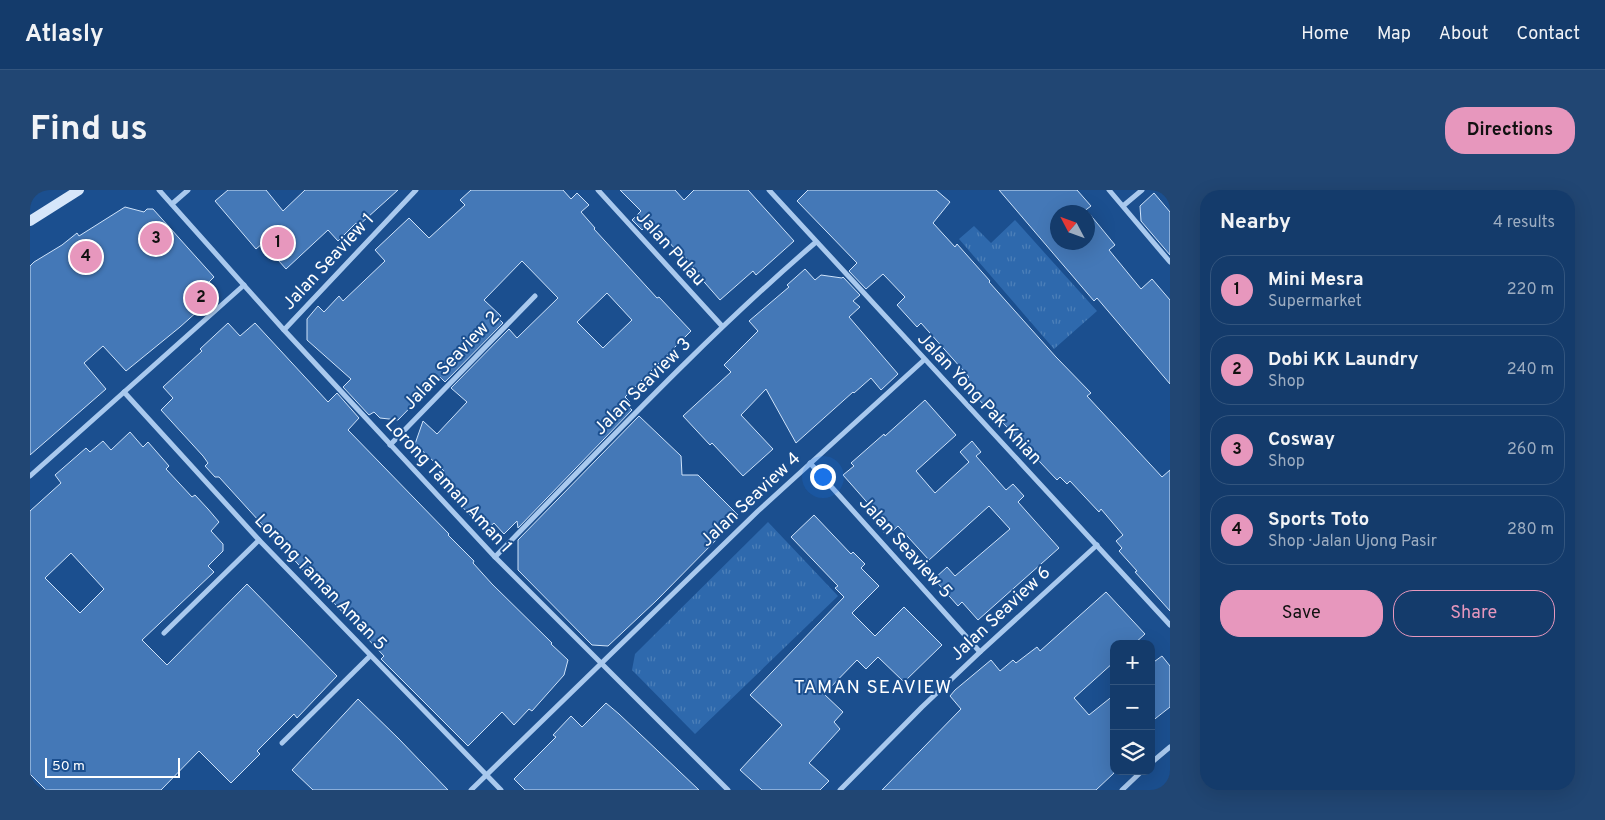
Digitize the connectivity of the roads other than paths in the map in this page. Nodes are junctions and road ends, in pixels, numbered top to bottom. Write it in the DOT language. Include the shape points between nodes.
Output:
graph roads {
  1 [pos="79,190"];
  2 [pos="159,190"];
  3 [pos="188,190"];
  4 [pos="416,190"];
  5 [pos="598,190"];
  6 [pos="769,190"];
  7 [pos="1109,190"];
  8 [pos="1142,190"];
  9 [pos="172,204"];
  10 [pos="1122,206"];
  11 [pos="30,221"];
  12 [pos="816,242"];
  13 [pos="1170,262"];
  14 [pos="244,285"];
  15 [pos="535,296"];
  16 [pos="722,326"];
  17 [pos="284,330"];
  18 [pos="924,360"];
  19 [pos="124,392"];
  20 [pos="390,445"];
  21 [pos="810,463"];
  22 [pos="30,476"];
  23 [pos="259,540"];
  24 [pos="1097,545"];
  25 [pos="495,557"];
  26 [pos="1170,625"];
  27 [pos="164,633"];
  28 [pos="980,652"];
  29 [pos="370,656"];
  30 [pos="602,664"];
  31 [pos="282,743"];
  32 [pos="1170,747"];
  33 [pos="1155,760"];
  34 [pos="487,774"];
  35 [pos="1138,775"];
  36 [pos="471,790"];
  37 [pos="501,790"];
  38 [pos="728,790"];
  39 [pos="840,790"];
  40 [pos="1122,790"];
  1 -- 11 [label="main road"];
  2 -- 9 [label="street, Lorong Taman Aman 1"];
  3 -- 9 [label="street"];
  4 -- 17 [label="street, Jalan Seaview 1"];
  5 -- 16 [label="street, Jalan Pulau"];
  6 -- 12 [label="street, Jalan Yong Pak Khian"];
  7 -- 10 [label="street"];
  8 -- 10 [label="street"];
  9 -- 14 [label="street, Lorong Taman Aman 1"];
  10 -- 13 [label="street"];
  12 -- 16 [label="street, Jalan Seaview 3"];
  12 -- 18 [label="street, Jalan Yong Pak Khian"];
  14 -- 17 [label="street, Lorong Taman Aman 1"];
  14 -- 19 [label="street"];
  15 -- 20 [label="street, Jalan Seaview 2"];
  16 -- 25 [label="street, Jalan Seaview 3"];
  17 -- 20 [label="street, Lorong Taman Aman 1"];
  18 -- 21 [label="street, Jalan Seaview 4"];
  18 -- 24 [label="street, Jalan Yong Pak Khian"];
  19 -- 22 [label="street"];
  19 -- 23 [label="street, Lorong Taman Aman 5"];
  20 -- 25 [label="street, Lorong Taman Aman 1"];
  21 -- 28 [label="street, Jalan Seaview 5"];
  21 -- 30 [label="street, Jalan Seaview 4"];
  23 -- 27 [label="street"];
  23 -- 29 [label="street, Lorong Taman Aman 5"];
  24 -- 26 [label="street, Jalan Yong Pak Khian"];
  24 -- 28 [label="street, Jalan Seaview 6"];
  25 -- 30 [label="street, Lorong Taman Aman 1"];
  28 -- 39 [label="street, Jalan Seaview 6"];
  29 -- 31 [label="street"];
  29 -- 34 [label="street, Lorong Taman Aman 5"];
  30 -- 34 [label="street, Jalan Seaview 4"];
  30 -- 38 [label="street, Lorong Taman Aman 1"];
  32 -- 33 [label="street"];
  34 -- 36 [label="street, Jalan Seaview 4"];
  34 -- 37 [label="street, Lorong Taman Aman 5"];
  35 -- 40 [label="street"];
}
